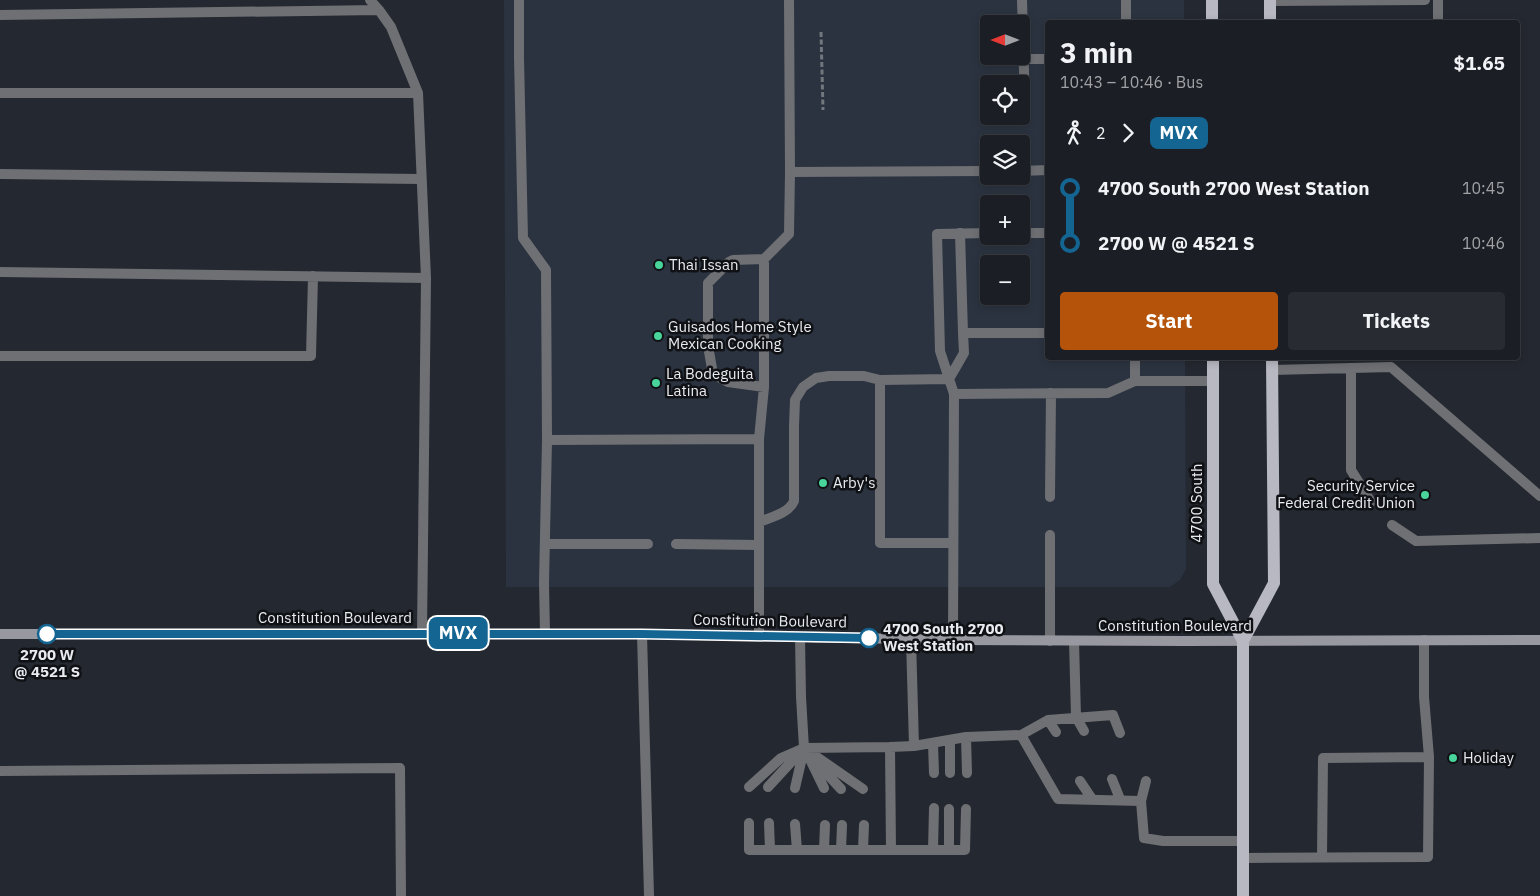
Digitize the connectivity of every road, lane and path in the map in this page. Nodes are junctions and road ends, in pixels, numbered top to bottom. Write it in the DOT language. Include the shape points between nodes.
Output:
graph roads {
  1 [pos="370,0"];
  2 [pos="519,0"];
  3 [pos="788,0"];
  4 [pos="1022,0"];
  5 [pos="1126,0"];
  6 [pos="1212,0"];
  7 [pos="1425,0"];
  8 [pos="1438,0"];
  9 [pos="1270,1"];
  10 [pos="380,10"];
  11 [pos="0,15"];
  12 [pos="1022,15"];
  13 [pos="1126,20"];
  14 [pos="1212,20"];
  15 [pos="1270,20"];
  16 [pos="1438,20"];
  17 [pos="821,32"];
  18 [pos="1030,59"];
  19 [pos="1045,59"];
  20 [pos="0,93"];
  21 [pos="418,93"];
  22 [pos="823,110"];
  23 [pos="1045,170"];
  24 [pos="980,171"];
  25 [pos="1030,171"];
  26 [pos="790,172"];
  27 [pos="0,174"];
  28 [pos="422,179"];
  29 [pos="960,233"];
  30 [pos="980,233"];
  31 [pos="1030,233"];
  32 [pos="1045,233"];
  33 [pos="764,259"];
  34 [pos="0,272"];
  35 [pos="313,276"];
  36 [pos="426,278"];
  37 [pos="963,333"];
  38 [pos="1045,334"];
  39 [pos="0,356"];
  40 [pos="1136,360"];
  41 [pos="1213,360"];
  42 [pos="1272,364"];
  43 [pos="1351,368"];
  44 [pos="948,379"];
  45 [pos="880,380"];
  46 [pos="1135,381"];
  47 [pos="1213,381"];
  48 [pos="764,387"];
  49 [pos="1051,393"];
  50 [pos="954,394"];
  51 [pos="759,439"];
  52 [pos="548,440"];
  53 [pos="1540,496"];
  54 [pos="1050,497"];
  55 [pos="1371,502"];
  56 [pos="759,522"];
  57 [pos="1392,525"];
  58 [pos="1050,535"];
  59 [pos="1540,538"];
  60 [pos="953,543"];
  61 [pos="545,544"];
  62 [pos="648,544"];
  63 [pos="676,544"];
  64 [pos="759,545"];
  65 [pos="422,633"];
  66 [pos="545,633"];
  67 [pos="0,634"];
  68 [pos="642,634"];
  69 [pos="759,636"];
  70 [pos="800,637"];
  71 [pos="911,639"];
  72 [pos="953,640"];
  73 [pos="1424,640"];
  74 [pos="1540,640"];
  75 [pos="1050,641"];
  76 [pos="1074,641"];
  77 [pos="1243,641"];
  78 [pos="1076,717"];
  79 [pos="1048,720"];
  80 [pos="1084,731"];
  81 [pos="1056,732"];
  82 [pos="1120,733"];
  83 [pos="1021,735"];
  84 [pos="966,737"];
  85 [pos="950,740"];
  86 [pos="933,743"];
  87 [pos="914,746"];
  88 [pos="890,747"];
  89 [pos="804,748"];
  90 [pos="1429,757"];
  91 [pos="0,771"];
  92 [pos="934,773"];
  93 [pos="950,773"];
  94 [pos="967,773"];
  95 [pos="1112,779"];
  96 [pos="1080,781"];
  97 [pos="1146,781"];
  98 [pos="749,787"];
  99 [pos="768,787"];
  100 [pos="795,788"];
  101 [pos="824,788"];
  102 [pos="841,788"];
  103 [pos="863,789"];
  104 [pos="1092,799"];
  105 [pos="1120,799"];
  106 [pos="1142,801"];
  107 [pos="934,808"];
  108 [pos="949,808"];
  109 [pos="966,808"];
  110 [pos="749,823"];
  111 [pos="769,823"];
  112 [pos="796,824"];
  113 [pos="825,824"];
  114 [pos="842,825"];
  115 [pos="864,825"];
  116 [pos="1243,841"];
  117 [pos="770,850"];
  118 [pos="797,850"];
  119 [pos="824,850"];
  120 [pos="841,850"];
  121 [pos="863,850"];
  122 [pos="891,850"];
  123 [pos="933,850"];
  124 [pos="948,850"];
  125 [pos="1322,857"];
  126 [pos="1243,858"];
  127 [pos="401,896"];
  128 [pos="649,896"];
  129 [pos="1243,896"];
  1 -- 10 [label="street"];
  2 -- 52 [label="street" via="522,238 546,270"];
  3 -- 26 [label="street"];
  4 -- 12 [label="street"];
  5 -- 13 [label="street"];
  6 -- 14 [label="main road"];
  7 -- 9 [label="street"];
  8 -- 16 [label="street"];
  9 -- 15 [label="main road"];
  10 -- 11 [label="street"];
  10 -- 21 [label="street" via="391,27"];
  17 -- 22 [label="path"];
  18 -- 19 [label="street"];
  20 -- 21 [label="street"];
  21 -- 28 [label="street"];
  23 -- 25 [label="street"];
  24 -- 26 [label="street"];
  26 -- 33 [label="street" via="789,234"];
  27 -- 28 [label="street"];
  28 -- 36 [label="street"];
  29 -- 30 [label="street"];
  29 -- 37 [label="street"];
  29 -- 44 [label="street" via="937,234 940,351"];
  31 -- 32 [label="street"];
  33 -- 48 [label="street"];
  33 -- 48 [label="street" via="733,260 708,283 708,346 713,374 728,382"];
  34 -- 35 [label="street"];
  35 -- 36 [label="street"];
  35 -- 39 [label="street" via="311,356"];
  36 -- 65 [label="street"];
  37 -- 38 [label="street"];
  37 -- 44 [label="street" via="964,353"];
  40 -- 46 [label="street"];
  41 -- 47 [label="main road, 4700 South"];
  42 -- 43 [label="street"];
  42 -- 77 [label="main road, 4700 South" via="1274,583"];
  43 -- 53 [label="street" via="1391,367"];
  43 -- 55 [label="street" via="1351,470"];
  44 -- 45 [label="street"];
  44 -- 50 [label="street"];
  45 -- 56 [label="street" via="864,376 829,376 816,378 803,387 796,400 794,501 788,509"];
  45 -- 60 [label="street" via="880,543"];
  46 -- 47 [label="street"];
  46 -- 49 [label="street" via="1108,392"];
  47 -- 77 [label="main road, 4700 South" via="1213,584"];
  48 -- 51 [label="street"];
  49 -- 50 [label="street"];
  49 -- 54 [label="street"];
  50 -- 60 [label="street"];
  51 -- 52 [label="street"];
  51 -- 56 [label="street"];
  52 -- 61 [label="street"];
  56 -- 64 [label="street"];
  57 -- 59 [label="street" via="1416,541"];
  58 -- 75 [label="street"];
  60 -- 72 [label="street"];
  61 -- 62 [label="street"];
  61 -- 66 [label="street"];
  63 -- 64 [label="street"];
  64 -- 69 [label="street"];
  65 -- 66 [label="main road, Constitution Boulevard"];
  65 -- 67 [label="main road, Constitution Boulevard"];
  66 -- 68 [label="main road, Constitution Boulevard"];
  68 -- 69 [label="main road, Constitution Boulevard"];
  68 -- 128 [label="street"];
  69 -- 70 [label="main road, Constitution Boulevard"];
  70 -- 71 [label="main road, Constitution Boulevard"];
  70 -- 89 [label="street"];
  71 -- 72 [label="main road, Constitution Boulevard"];
  71 -- 87 [label="street"];
  72 -- 75 [label="main road, Constitution Boulevard"];
  73 -- 74 [label="main road, Constitution Boulevard"];
  73 -- 77 [label="main road, Constitution Boulevard"];
  73 -- 90 [label="street"];
  75 -- 76 [label="main road, Constitution Boulevard"];
  76 -- 77 [label="main road, Constitution Boulevard"];
  76 -- 78 [label="street"];
  77 -- 116 [label="main road, 4700 South"];
  78 -- 79 [label="street"];
  78 -- 80 [label="street"];
  78 -- 82 [label="street" via="1113,715"];
  79 -- 81 [label="street"];
  79 -- 83 [label="street"];
  83 -- 84 [label="street"];
  83 -- 104 [label="street" via="1058,798"];
  84 -- 85 [label="street"];
  84 -- 94 [label="street"];
  85 -- 86 [label="street"];
  85 -- 93 [label="street"];
  86 -- 87 [label="street"];
  86 -- 92 [label="street"];
  87 -- 88 [label="street"];
  88 -- 89 [label="street"];
  88 -- 122 [label="street"];
  89 -- 98 [label="street" via="781,758"];
  89 -- 99 [label="street"];
  89 -- 100 [label="street"];
  89 -- 101 [label="street"];
  89 -- 102 [label="street"];
  89 -- 103 [label="street"];
  90 -- 125 [label="street" via="1428,856"];
  90 -- 125 [label="street" via="1323,758"];
  91 -- 127 [label="street" via="400,768"];
  95 -- 105 [label="street"];
  96 -- 104 [label="street"];
  97 -- 106 [label="street"];
  104 -- 105 [label="street"];
  105 -- 106 [label="street"];
  106 -- 116 [label="street" via="1144,838"];
  107 -- 123 [label="street"];
  108 -- 124 [label="street"];
  109 -- 124 [label="street" via="965,850"];
  110 -- 117 [label="street" via="749,850"];
  111 -- 117 [label="street"];
  112 -- 118 [label="street"];
  113 -- 119 [label="street"];
  114 -- 120 [label="street"];
  115 -- 121 [label="street"];
  116 -- 126 [label="main road, 4700 South"];
  117 -- 118 [label="street"];
  118 -- 119 [label="street"];
  119 -- 120 [label="street"];
  120 -- 121 [label="street"];
  121 -- 122 [label="street"];
  122 -- 123 [label="street"];
  123 -- 124 [label="street"];
  125 -- 126 [label="street"];
  126 -- 129 [label="main road, 4700 South"];
}
